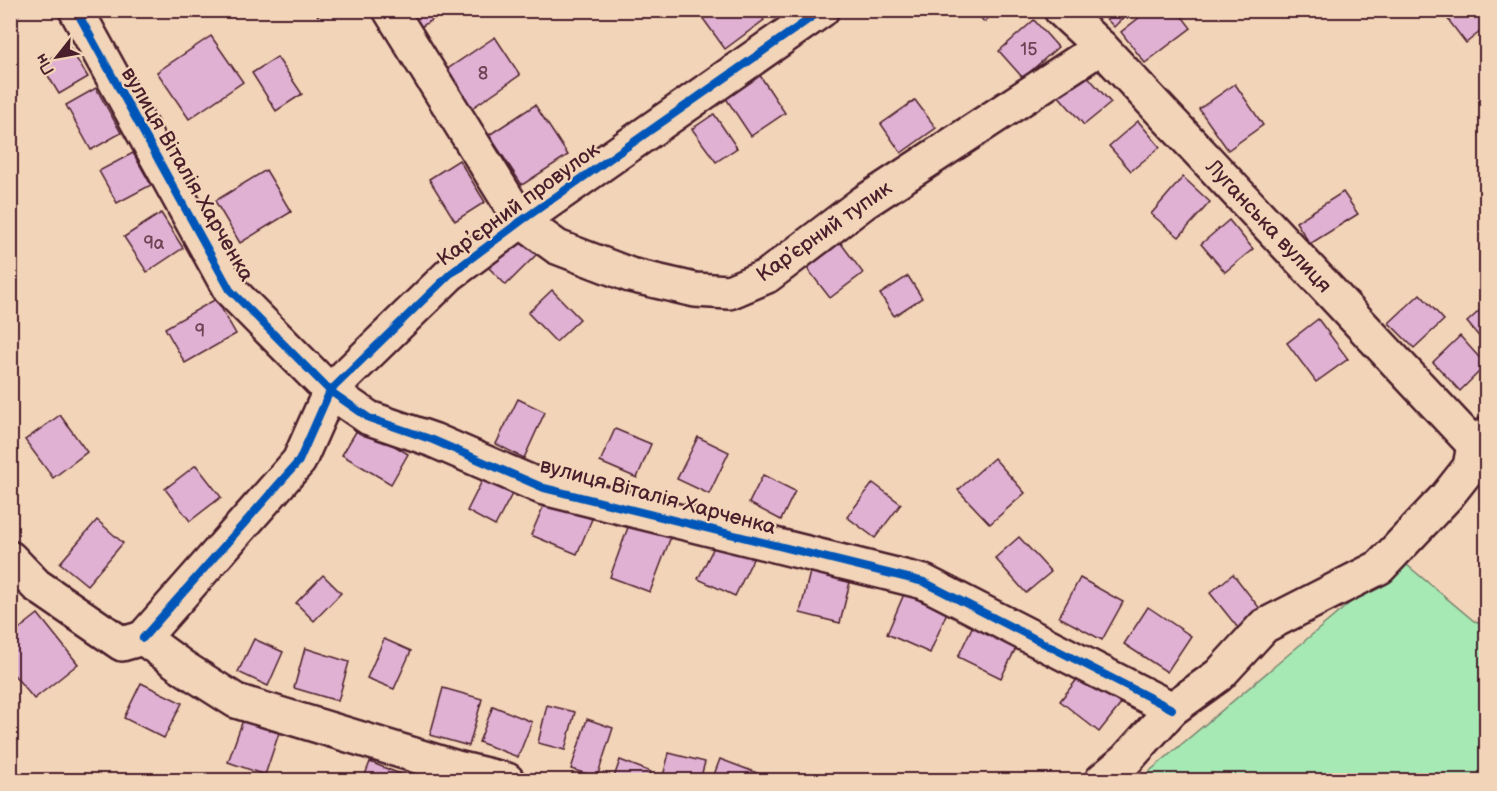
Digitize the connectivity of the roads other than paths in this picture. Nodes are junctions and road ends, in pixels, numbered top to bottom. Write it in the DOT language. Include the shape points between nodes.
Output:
graph roads {
  1 [pos="76,10"];
  2 [pos="390,10"];
  3 [pos="822,10"];
  4 [pos="1061,10"];
  5 [pos="1101,47"];
  6 [pos="521,221"];
  7 [pos="330,391"];
  8 [pos="1480,440"];
  9 [pos="10,558"];
  10 [pos="144,638"];
  11 [pos="1172,710"];
  12 [pos="507,780"];
  13 [pos="1102,780"];
  1 -- 7 [label="street, вулиця Віталія Харченка" via="230,290"];
  2 -- 6 [label="street, Карʼєрний тупик"];
  3 -- 6 [label="street, Карʼєрний провулок"];
  4 -- 5 [label="street, Луганська вулиця"];
  5 -- 6 [label="street, Карʼєрний тупик" via="863,203 767,276 729,291 695,290 630,275 557,247"];
  5 -- 8 [label="street, Луганська вулиця"];
  6 -- 7 [label="street, Карʼєрний провулок" via="450,274"];
  7 -- 10 [label="street, Карʼєрний провулок" via="299,461"];
  7 -- 11 [label="street, вулиця Віталія Харченка" via="369,418 433,440 544,488 924,582"];
  8 -- 11 [label="street" via="1470,468 1380,567 1264,626 1219,675"];
  9 -- 10 [label="street" via="36,585 122,644"];
  10 -- 12 [label="street" via="236,701"];
  11 -- 13 [label="street"];
}
